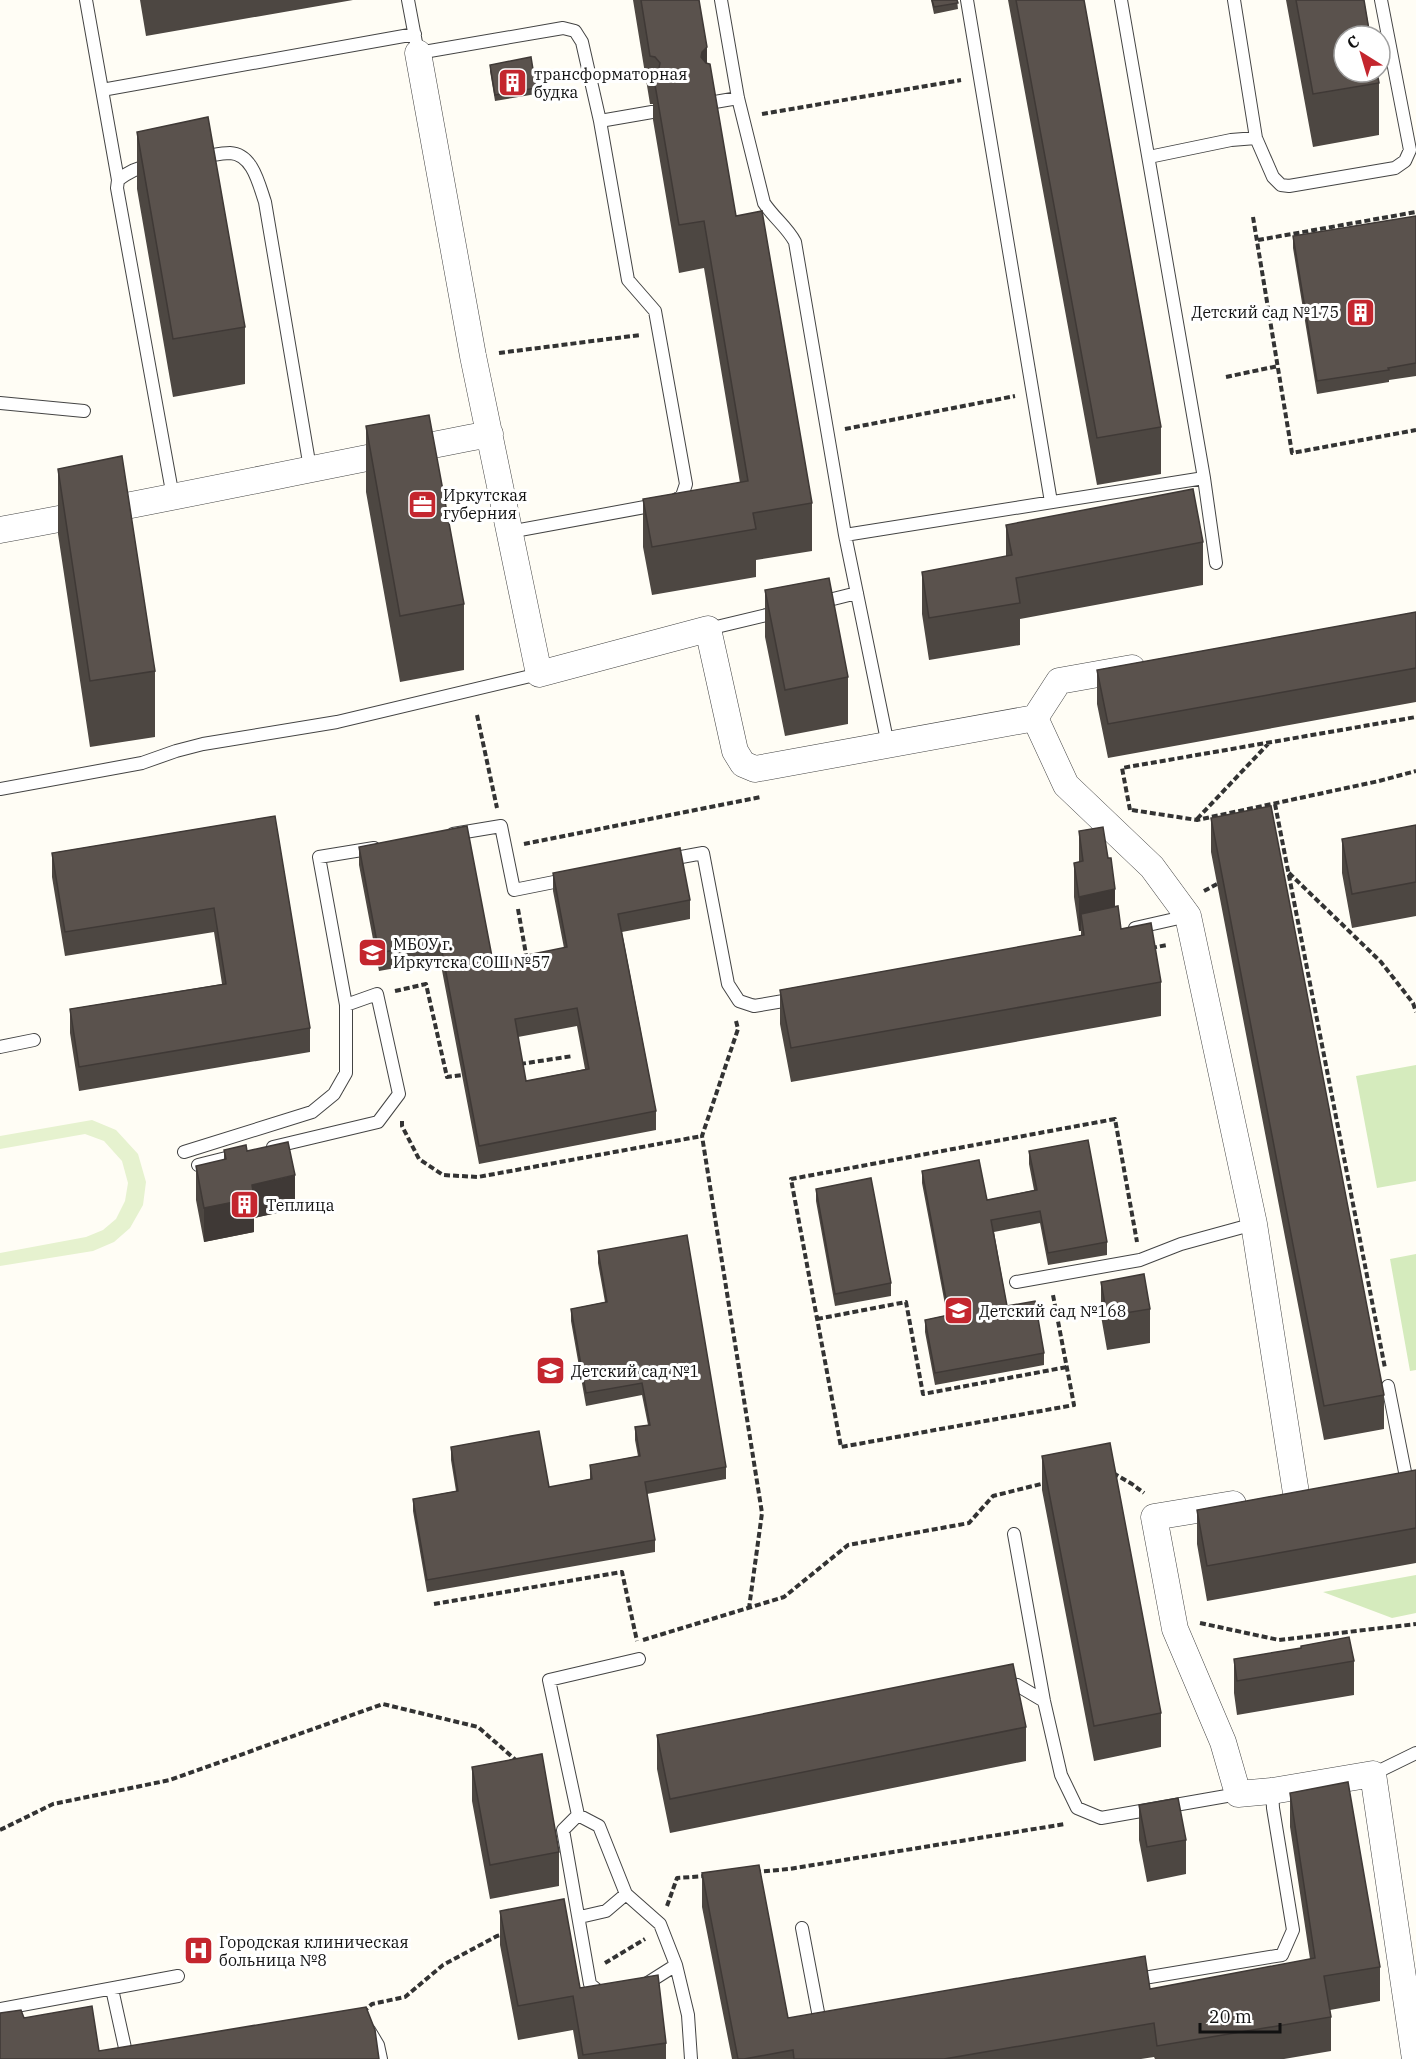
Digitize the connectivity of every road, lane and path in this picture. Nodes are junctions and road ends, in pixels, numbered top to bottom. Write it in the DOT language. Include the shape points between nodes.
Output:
graph roads {
  1 [pos="86,0"];
  2 [pos="408,0"];
  3 [pos="721,0"];
  4 [pos="967,0"];
  5 [pos="1120,0"];
  6 [pos="1234,0"];
  7 [pos="1381,0"];
  8 [pos="416,43"];
  9 [pos="980,77"];
  10 [pos="102,90"];
  11 [pos="738,98"];
  12 [pos="709,103"];
  13 [pos="652,112"];
  14 [pos="743,117"];
  15 [pos="600,121"];
  16 [pos="1256,138"];
  17 [pos="1149,157"];
  18 [pos="190,159"];
  19 [pos="161,163"];
  20 [pos="118,180"];
  21 [pos="1416,212"];
  22 [pos="1253,217"];
  23 [pos="1258,240"];
  24 [pos="659,333"];
  25 [pos="473,356"];
  26 [pos="1278,366"];
  27 [pos="1226,377"];
  28 [pos="1033,393"];
  29 [pos="0,404"];
  30 [pos="84,411"];
  31 [pos="1416,430"];
  32 [pos="827,433"];
  33 [pos="490,434"];
  34 [pos="310,468"];
  35 [pos="1204,478"];
  36 [pos="173,497"];
  37 [pos="1051,502"];
  38 [pos="0,530"];
  39 [pos="509,532"];
  40 [pos="845,535"];
  41 [pos="1216,563"];
  42 [pos="856,593"];
  43 [pos="708,629"];
  44 [pos="1151,664"];
  45 [pos="539,675"];
  46 [pos="477,715"];
  47 [pos="1416,717"];
  48 [pos="1035,718"];
  49 [pos="1270,743"];
  50 [pos="888,745"];
  51 [pos="1416,771"];
  52 [pos="0,789"];
  53 [pos="1275,803"];
  54 [pos="1122,804"];
  55 [pos="1131,810"];
  56 [pos="1197,820"];
  57 [pos="501,826"];
  58 [pos="444,836"];
  59 [pos="387,845"];
  60 [pos="647,864"];
  61 [pos="1288,873"];
  62 [pos="581,877"];
  63 [pos="1217,884"];
  64 [pos="514,890"];
  65 [pos="1204,891"];
  66 [pos="1192,928"];
  67 [pos="1119,931"];
  68 [pos="1141,949"];
  69 [pos="527,962"];
  70 [pos="728,984"];
  71 [pos="377,994"];
  72 [pos="807,996"];
  73 [pos="346,1005"];
  74 [pos="1416,1012"];
  75 [pos="34,1041"];
  76 [pos="0,1047"];
  77 [pos="573,1056"];
  78 [pos="520,1064"];
  79 [pos="462,1075"];
  80 [pos="399,1094"];
  81 [pos="702,1136"];
  82 [pos="184,1152"];
  83 [pos="198,1165"];
  84 [pos="1254,1224"];
  85 [pos="1140,1260"];
  86 [pos="1050,1276"];
  87 [pos="1016,1282"];
  88 [pos="817,1318"];
  89 [pos="1067,1367"];
  90 [pos="1388,1386"];
  91 [pos="1106,1469"];
  92 [pos="1405,1472"];
  93 [pos="1049,1482"];
  94 [pos="1169,1514"];
  95 [pos="1014,1534"];
  96 [pos="434,1604"];
  97 [pos="749,1608"];
  98 [pos="1197,1613"];
  99 [pos="1416,1624"];
  100 [pos="639,1659"];
  101 [pos="987,1681"];
  102 [pos="1044,1701"];
  103 [pos="1416,1753"];
  104 [pos="520,1764"];
  105 [pos="1373,1774"];
  106 [pos="1272,1791"];
  107 [pos="1239,1794"];
  108 [pos="578,1815"];
  109 [pos="1101,1818"];
  110 [pos="0,1830"];
  111 [pos="744,1873"];
  112 [pos="711,1876"];
  113 [pos="626,1894"];
  114 [pos="580,1917"];
  115 [pos="660,1924"];
  116 [pos="802,1928"];
  117 [pos="507,1934"];
  118 [pos="1407,1956"];
  119 [pos="676,1965"];
  120 [pos="588,1969"];
  121 [pos="178,1976"];
  122 [pos="1114,1983"];
  123 [pos="112,1989"];
  124 [pos="0,2009"];
  125 [pos="360,2014"];
  126 [pos="834,2031"];
  127 [pos="139,2055"];
  128 [pos="381,2059"];
  129 [pos="691,2059"];
  130 [pos="1415,2059"];
  1 -- 10 [label="lane"];
  2 -- 8 [label="lane"];
  3 -- 11 [label="lane"];
  4 -- 9 [label="lane"];
  5 -- 17 [label="lane"];
  6 -- 16 [label="lane"];
  7 -- 16 [label="lane" via="1410,150 1405,161 1395,168 1281,185 1273,177"];
  8 -- 10 [label="lane"];
  8 -- 15 [label="lane" via="563,28 575,32 582,42"];
  8 -- 25 [label="street"];
  9 -- 14 [label="path"];
  9 -- 28 [label="lane"];
  10 -- 20 [label="lane"];
  11 -- 12 [label="lane"];
  11 -- 14 [label="lane"];
  13 -- 15 [label="lane"];
  14 -- 32 [label="lane" via="764,203 795,242"];
  15 -- 24 [label="lane" via="628,280 655,311"];
  16 -- 17 [label="lane"];
  17 -- 35 [label="lane"];
  18 -- 34 [label="lane" via="232,153 255,173 265,202"];
  19 -- 20 [label="lane" via="142,166"];
  20 -- 36 [label="lane"];
  21 -- 23 [label="path"];
  22 -- 23 [label="path"];
  23 -- 26 [label="path"];
  24 -- 25 [label="path"];
  24 -- 39 [label="lane" via="686,484 682,496 672,502"];
  25 -- 33 [label="street"];
  26 -- 27 [label="path"];
  26 -- 31 [label="path" via="1292,453"];
  28 -- 32 [label="path"];
  28 -- 37 [label="lane"];
  29 -- 30 [label="lane"];
  32 -- 40 [label="lane"];
  33 -- 34 [label="street"];
  33 -- 39 [label="street"];
  34 -- 36 [label="street"];
  35 -- 37 [label="lane"];
  35 -- 41 [label="lane"];
  36 -- 38 [label="street"];
  37 -- 40 [label="lane"];
  39 -- 45 [label="street"];
  40 -- 42 [label="lane"];
  42 -- 43 [label="lane"];
  42 -- 50 [label="lane"];
  43 -- 45 [label="street"];
  43 -- 50 [label="street" via="735,751 742,764 755,769"];
  44 -- 48 [label="street" via="1059,681"];
  45 -- 52 [label="lane" via="337,722 202,744 142,763"];
  46 -- 57 [label="path"];
  47 -- 49 [label="path"];
  48 -- 50 [label="street"];
  48 -- 66 [label="street" via="1066,785 1152,867"];
  49 -- 55 [label="path" via="1122,768"];
  49 -- 56 [label="path"];
  51 -- 53 [label="path"];
  53 -- 56 [label="path"];
  53 -- 61 [label="path"];
  54 -- 55 [label="path"];
  55 -- 56 [label="path"];
  57 -- 58 [label="lane"];
  57 -- 64 [label="lane"];
  59 -- 73 [label="lane" via="319,857"];
  60 -- 70 [label="lane" via="703,853"];
  61 -- 74 [label="path" via="1381,962"];
  61 -- 90 [label="path"];
  62 -- 64 [label="lane"];
  63 -- 65 [label="path"];
  64 -- 69 [label="path"];
  66 -- 67 [label="lane"];
  66 -- 68 [label="path"];
  66 -- 84 [label="street"];
  70 -- 72 [label="lane" via="739,1001 754,1006"];
  70 -- 81 [label="path" via="738,1029"];
  71 -- 73 [label="lane"];
  71 -- 79 [label="path" via="426,984 447,1077"];
  71 -- 80 [label="lane"];
  73 -- 82 [label="lane" via="346,1073 334,1094 312,1112"];
  75 -- 76 [label="lane"];
  77 -- 78 [label="path"];
  80 -- 81 [label="path" via="402,1126 419,1159 443,1175 478,1177"];
  80 -- 83 [label="lane" via="378,1122"];
  81 -- 97 [label="path" via="762,1514"];
  84 -- 85 [label="lane" via="1180,1244"];
  84 -- 94 [label="street" via="1285,1495"];
  85 -- 86 [label="lane"];
  85 -- 88 [label="path" via="1115,1119 1103,1121 791,1179"];
  86 -- 87 [label="lane"];
  86 -- 89 [label="path"];
  88 -- 89 [label="path" via="906,1302 922,1394"];
  88 -- 89 [label="path" via="841,1446 1074,1405"];
  90 -- 92 [label="lane"];
  91 -- 94 [label="path"];
  93 -- 97 [label="path" via="993,1496 969,1523 848,1545 784,1597"];
  94 -- 107 [label="street" via="1154,1516 1175,1629 1223,1742"];
  95 -- 102 [label="lane"];
  96 -- 97 [label="path" via="622,1572 637,1641"];
  98 -- 99 [label="path" via="1200,1623 1279,1640"];
  100 -- 108 [label="lane" via="549,1680"];
  101 -- 102 [label="lane" via="1017,1685"];
  102 -- 109 [label="lane" via="1062,1775 1077,1808"];
  103 -- 105 [label="lane"];
  104 -- 110 [label="path" via="478,1727 383,1704 170,1780 52,1804"];
  105 -- 106 [label="street"];
  105 -- 118 [label="street"];
  106 -- 107 [label="street"];
  106 -- 122 [label="lane" via="1293,1930 1282,1955"];
  107 -- 109 [label="lane"];
  108 -- 113 [label="lane" via="599,1826"];
  108 -- 114 [label="lane" via="563,1830"];
  109 -- 111 [label="path"];
  112 -- 115 [label="path" via="677,1878"];
  113 -- 114 [label="lane" via="606,1911"];
  113 -- 115 [label="lane"];
  114 -- 120 [label="lane"];
  115 -- 119 [label="lane"];
  115 -- 120 [label="path" via="648,1937 602,1965"];
  116 -- 126 [label="lane" via="822,2033"];
  117 -- 125 [label="path" via="443,1965 405,1997 372,2004"];
  118 -- 130 [label="street"];
  119 -- 120 [label="lane" via="640,1987 603,1995 590,1983"];
  119 -- 129 [label="lane" via="688,2015"];
  121 -- 123 [label="lane"];
  123 -- 124 [label="lane"];
  123 -- 127 [label="lane" via="127,2057"];
  125 -- 128 [label="lane" via="378,2045"];
}
